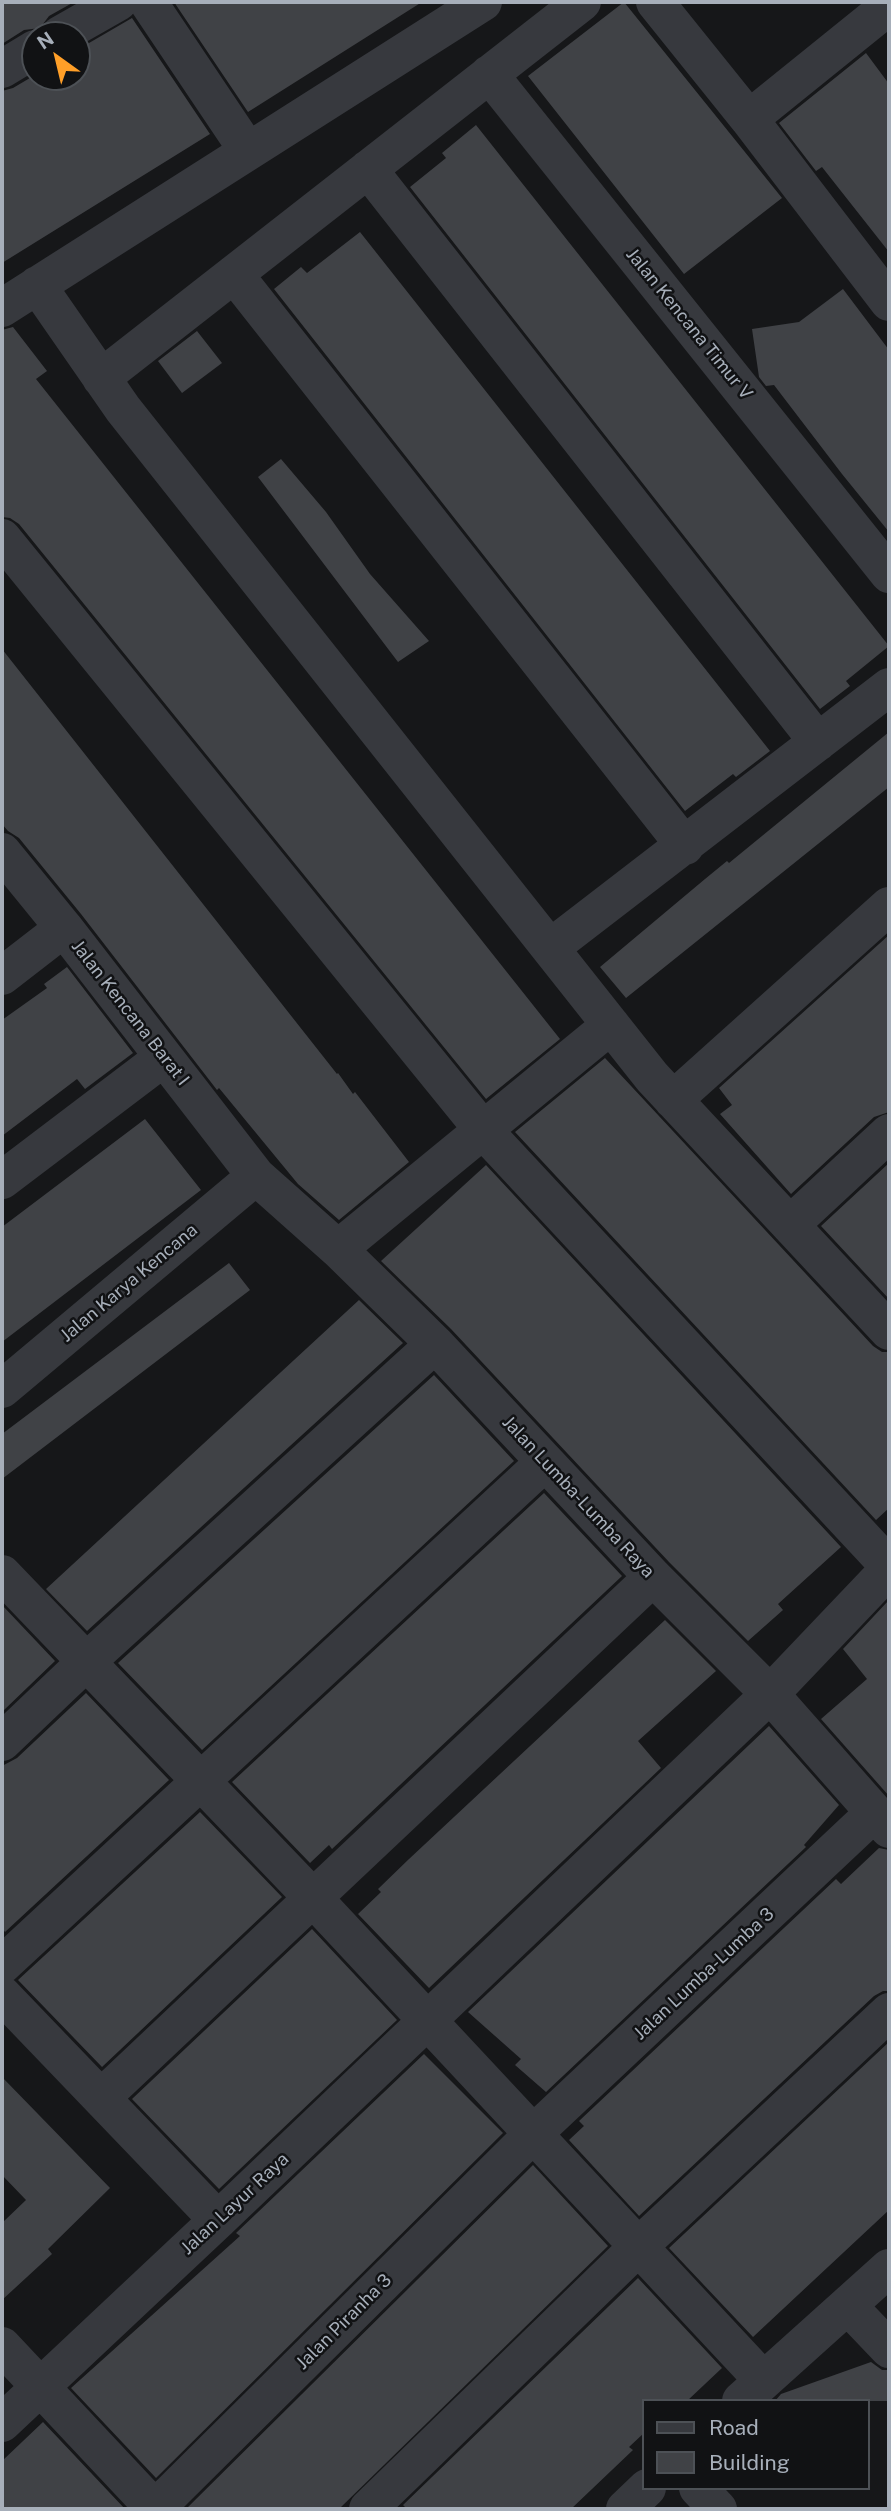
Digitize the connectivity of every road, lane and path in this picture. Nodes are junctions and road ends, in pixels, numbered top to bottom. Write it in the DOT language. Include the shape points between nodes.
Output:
graph roads {
  1 [pos="118,2"];
  2 [pos="148,2"];
  3 [pos="483,2"];
  4 [pos="582,2"];
  5 [pos="654,2"];
  6 [pos="886,17"];
  7 [pos="85,21"];
  8 [pos="21,58"];
  9 [pos="2,69"];
  10 [pos="489,74"];
  11 [pos="749,119"];
  12 [pos="248,151"];
  13 [pos="368,169"];
  14 [pos="234,274"];
  15 [pos="37,285"];
  16 [pos="889,302"];
  17 [pos="2,308"];
  18 [pos="101,378"];
  19 [pos="2,538"];
  20 [pos="889,574"];
  21 [pos="889,687"];
  22 [pos="818,742"];
  23 [pos="685,846"];
  24 [pos="2,852"];
  25 [pos="889,906"];
  26 [pos="64,928"];
  27 [pos="550,948"];
  28 [pos="2,976"];
  29 [pos="611,1025"];
  30 [pos="163,1058"];
  31 [pos="673,1100"];
  32 [pos="484,1131"];
  33 [pos="889,1132"];
  34 [pos="256,1176"];
  35 [pos="2,1180"];
  36 [pos="790,1225"];
  37 [pos="338,1249"];
  38 [pos="889,1331"];
  39 [pos="435,1343"];
  40 [pos="2,1389"];
  41 [pos="545,1462"];
  42 [pos="889,1568"];
  43 [pos="2,1574"];
  44 [pos="653,1577"];
  45 [pos="86,1662"];
  46 [pos="770,1694"];
  47 [pos="2,1742"];
  48 [pos="200,1780"];
  49 [pos="882,1821"];
  50 [pos="313,1898"];
  51 [pos="2,1965"];
  52 [pos="2,1996"];
  53 [pos="889,2012"];
  54 [pos="427,2021"];
  55 [pos="101,2098"];
  56 [pos="533,2134"];
  57 [pos="218,2220"];
  58 [pos="638,2247"];
  59 [pos="889,2268"];
  60 [pos="848,2306"];
  61 [pos="2,2346"];
  62 [pos="889,2349"];
  63 [pos="41,2385"];
  64 [pos="752,2390"];
  65 [pos="2,2423"];
  66 [pos="645,2490"];
  67 [pos="700,2490"];
  68 [pos="155,2509"];
  69 [pos="368,2509"];
  70 [pos="625,2509"];
  71 [pos="718,2509"];
  1 -- 7 [label="street"];
  2 -- 12 [label="street"];
  3 -- 12 [label="street"];
  4 -- 10 [label="street"];
  5 -- 11 [label="street"];
  6 -- 11 [label="street"];
  8 -- 9 [label="street"];
  10 -- 13 [label="street"];
  10 -- 20 [label="street, Jalan Kencana Timur V"];
  11 -- 16 [label="street"];
  12 -- 15 [label="street"];
  13 -- 14 [label="street"];
  13 -- 22 [label="street"];
  14 -- 18 [label="street"];
  14 -- 23 [label="street"];
  15 -- 17 [label="street"];
  15 -- 18 [label="street"];
  18 -- 27 [label="street"];
  19 -- 32 [label="street"];
  21 -- 22 [label="street"];
  22 -- 23 [label="street"];
  23 -- 27 [label="street"];
  24 -- 26 [label="street, Jalan Kencana Barat I"];
  25 -- 31 [label="street"];
  26 -- 28 [label="street"];
  26 -- 30 [label="street, Jalan Kencana Barat I"];
  27 -- 29 [label="street"];
  29 -- 31 [label="street"];
  29 -- 32 [label="street"];
  30 -- 34 [label="street, Jalan Kencana Barat I"];
  30 -- 35 [label="street"];
  31 -- 36 [label="street"];
  32 -- 37 [label="street"];
  32 -- 42 [label="street"];
  33 -- 36 [label="street"];
  34 -- 37 [label="street, Jalan Lumba-Lumba Raya"];
  34 -- 40 [label="street, Jalan Karya Kencana"];
  36 -- 38 [label="street"];
  37 -- 39 [label="street, Jalan Lumba-Lumba Raya"];
  39 -- 41 [label="street, Jalan Lumba-Lumba Raya"];
  39 -- 45 [label="street"];
  41 -- 44 [label="street, Jalan Lumba-Lumba Raya"];
  41 -- 48 [label="street"];
  42 -- 46 [label="street, Jalan Layur Raya"];
  43 -- 45 [label="street"];
  44 -- 46 [label="street, Jalan Lumba-Lumba Raya"];
  44 -- 50 [label="street"];
  45 -- 47 [label="street"];
  45 -- 48 [label="street"];
  46 -- 49 [label="street, Jalan Lumba-Lumba Raya"];
  46 -- 54 [label="street, Jalan Layur Raya"];
  48 -- 50 [label="street"];
  48 -- 51 [label="street"];
  49 -- 56 [label="street, Jalan Lumba-Lumba 3"];
  50 -- 54 [label="street"];
  50 -- 55 [label="street"];
  52 -- 55 [label="street"];
  53 -- 58 [label="street"];
  54 -- 56 [label="street"];
  54 -- 57 [label="street, Jalan Layur Raya"];
  55 -- 57 [label="street"];
  56 -- 58 [label="street"];
  56 -- 68 [label="street, Jalan Piranha 3"];
  57 -- 63 [label="street, Jalan Layur Raya"];
  58 -- 64 [label="street"];
  58 -- 69 [label="street"];
  59 -- 60 [label="street"];
  60 -- 62 [label="street"];
  60 -- 64 [label="street"];
  61 -- 63 [label="street"];
  63 -- 65 [label="street, Jalan Layur Raya"];
  63 -- 68 [label="street"];
  66 -- 70 [label="street"];
  67 -- 71 [label="street"];
}
